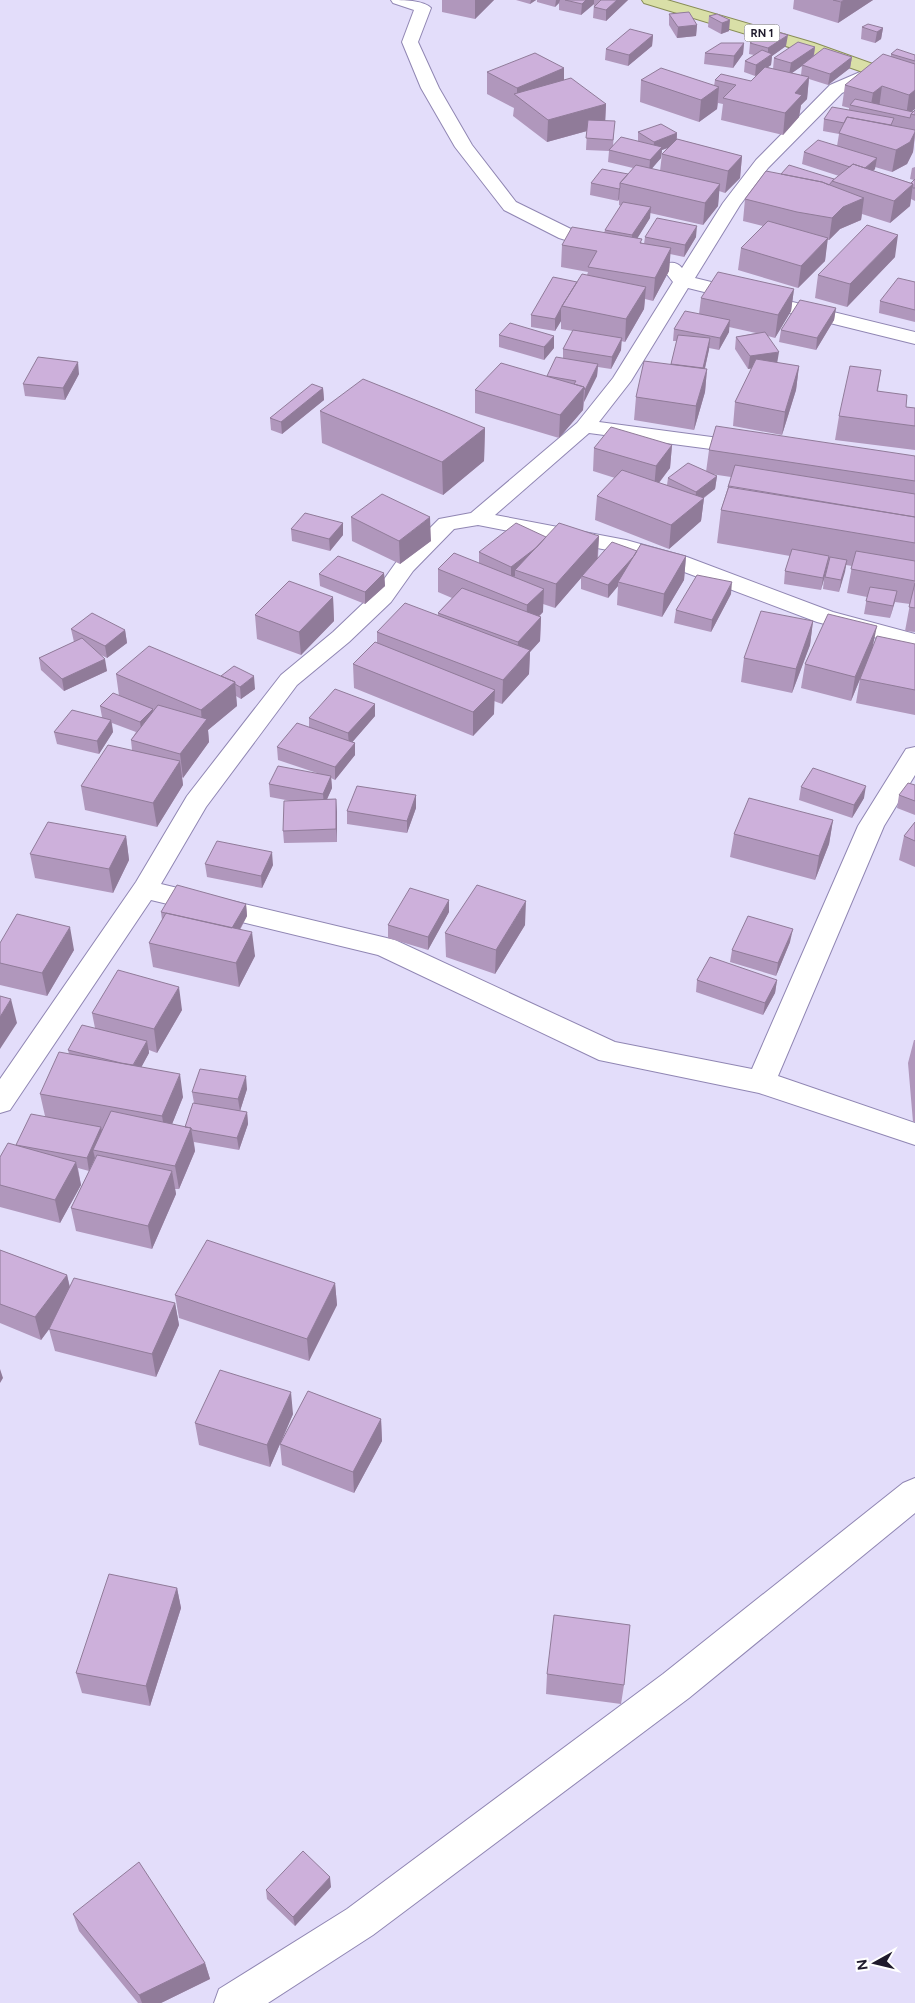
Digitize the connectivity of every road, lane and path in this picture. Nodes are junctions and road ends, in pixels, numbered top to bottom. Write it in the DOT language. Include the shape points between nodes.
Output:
graph roads {
  1 [pos="399,0"];
  2 [pos="650,0"];
  3 [pos="874,71"];
  4 [pos="915,85"];
  5 [pos="619,250"];
  6 [pos="654,261"];
  7 [pos="682,281"];
  8 [pos="915,338"];
  9 [pos="584,427"];
  10 [pos="769,451"];
  11 [pos="478,518"];
  12 [pos="915,641"];
  13 [pos="915,755"];
  14 [pos="145,888"];
  15 [pos="761,1082"];
  16 [pos="0,1102"];
  17 [pos="915,1134"];
  18 [pos="915,1493"];
  19 [pos="233,2003"];
  1 -- 5 [label="street" via="422,8 410,42 430,88 464,147 510,206 566,234"];
  2 -- 3 [label="main road, RN 1" via="808,47"];
  3 -- 4 [label="main road, RN 1"];
  3 -- 7 [label="street" via="836,89 762,164 732,202"];
  6 -- 7 [label="street" via="671,266"];
  7 -- 8 [label="street"];
  7 -- 9 [label="street" via="621,381"];
  9 -- 10 [label="street"];
  9 -- 11 [label="street"];
  11 -- 12 [label="street" via="626,547 680,562 825,617"];
  11 -- 14 [label="street" via="447,524 405,566 383,597 342,637 289,680 196,802"];
  13 -- 15 [label="street" via="871,826"];
  14 -- 15 [label="street" via="385,947 609,1052"];
  14 -- 16 [label="street"];
  15 -- 17 [label="street"];
  18 -- 19 [label="street" via="668,1692 360,1922"];
}
